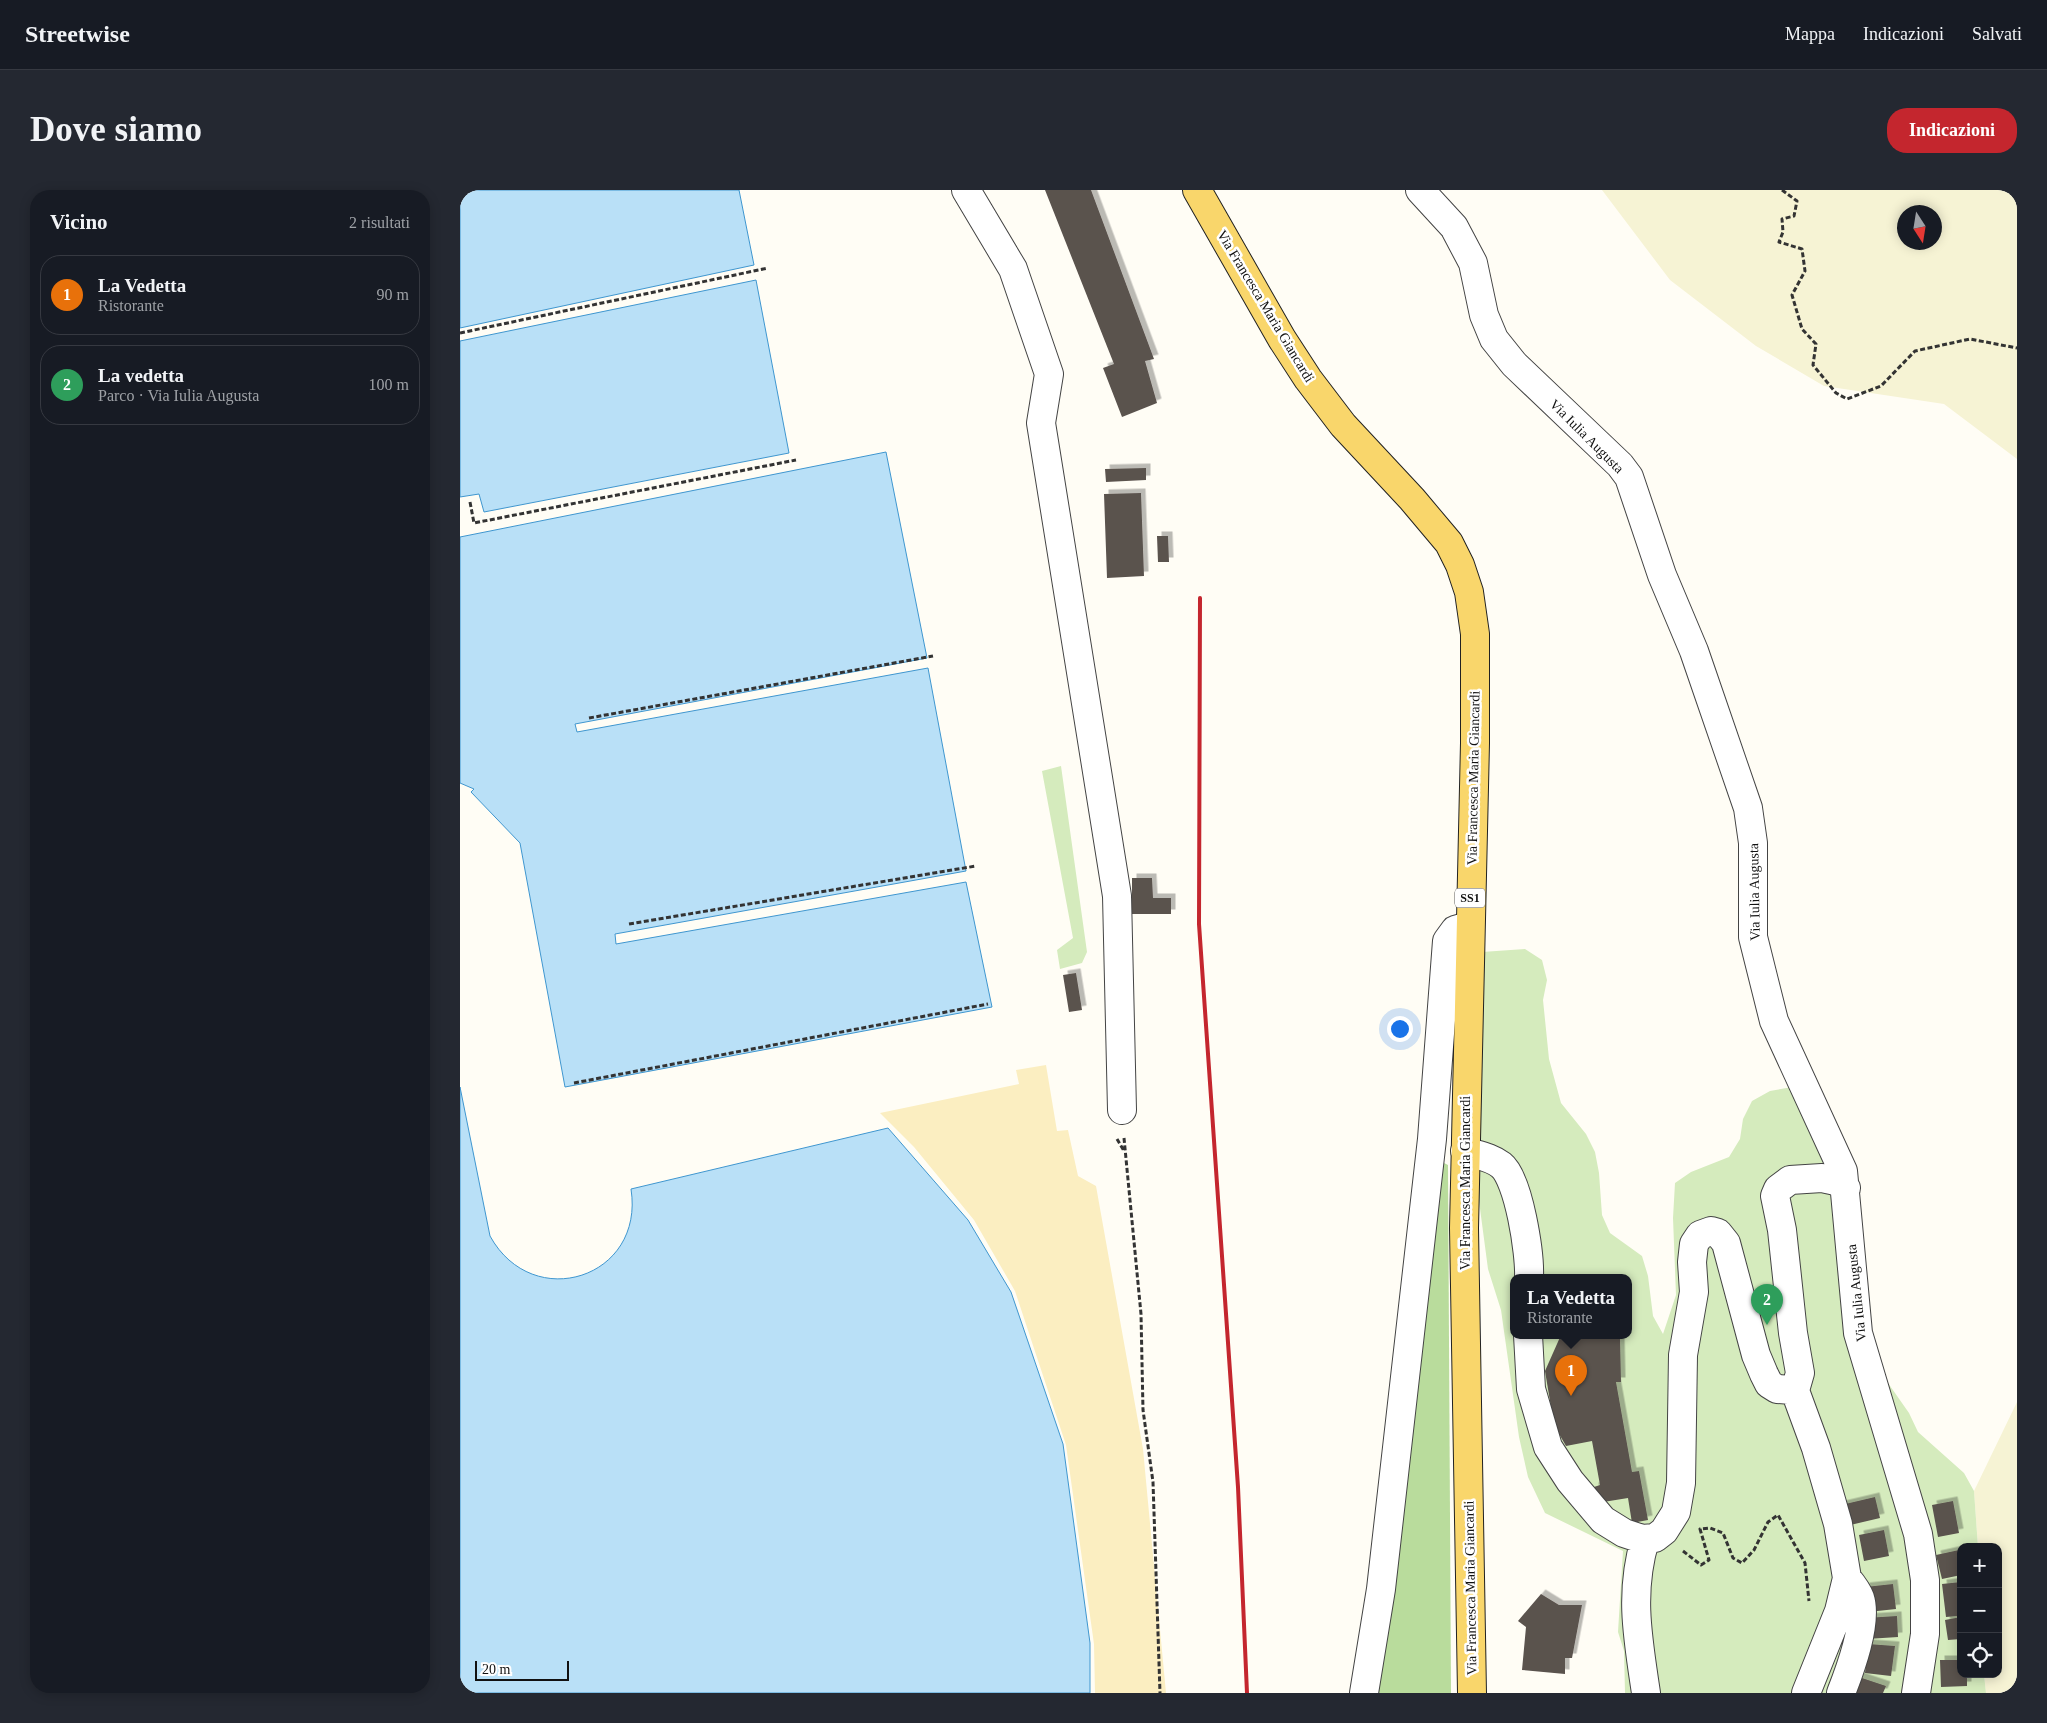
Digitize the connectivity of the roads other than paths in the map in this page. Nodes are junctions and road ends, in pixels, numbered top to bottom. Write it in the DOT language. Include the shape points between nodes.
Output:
graph roads {
  1 [pos="966,190"];
  2 [pos="1197,190"];
  3 [pos="1420,190"];
  4 [pos="1462,928"];
  5 [pos="1122,1110"];
  6 [pos="1465,1151"];
  7 [pos="1846,1188"];
  8 [pos="1529,1274"];
  9 [pos="1528,1339"];
  10 [pos="1794,1388"];
  11 [pos="1644,1540"];
  12 [pos="1847,1578"];
  13 [pos="1364,1693"];
  14 [pos="1472,1693"];
  15 [pos="1646,1693"];
  16 [pos="1806,1693"];
  17 [pos="1841,1693"];
  18 [pos="1916,1693"];
  1 -- 5 [label="street" via="1013,269 1049,374 1041,423 1117,896"];
  2 -- 4 [label="main road, Via Francesca Maria Giancardi / SS1" via="1308,379 1343,425 1449,543 1460,565 1469,592 1475,634"];
  3 -- 7 [label="street, Via Iulia Augusta" via="1454,227 1473,263 1484,315 1494,340 1514,364 1629,477 1748,808 1754,843 1752,937 1774,1021 1840,1164"];
  4 -- 6 [label="main road, Via Francesca Maria Giancardi / SS1"];
  4 -- 13 [label="street" via="1446,941 1432,1139 1381,1589"];
  6 -- 8 [label="street" via="1491,1159 1506,1170 1518,1199 1530,1262"];
  6 -- 14 [label="main road, Via Francesca Maria Giancardi / SS1" via="1464,1276"];
  7 -- 10 [label="street" via="1836,1181 1822,1178 1790,1180 1778,1189 1775,1196 1800,1373"];
  7 -- 18 [label="street, Via Iulia Augusta" via="1858,1333 1913,1515 1925,1580 1925,1634"];
  9 -- 11 [label="street" via="1531,1389 1548,1446 1570,1481 1603,1520"];
  10 -- 11 [label="street" via="1787,1391 1769,1384 1756,1355 1726,1243 1718,1233 1700,1234 1694,1244 1694,1292 1683,1355 1681,1483 1676,1512 1660,1535"];
  10 -- 12 [label="street" via="1838,1524"];
  11 -- 15 [label="street" via="1636,1568 1634,1607"];
  12 -- 16 [label="street" via="1836,1619"];
  12 -- 17 [label="street" via="1860,1599 1861,1620 1850,1670"];
}
